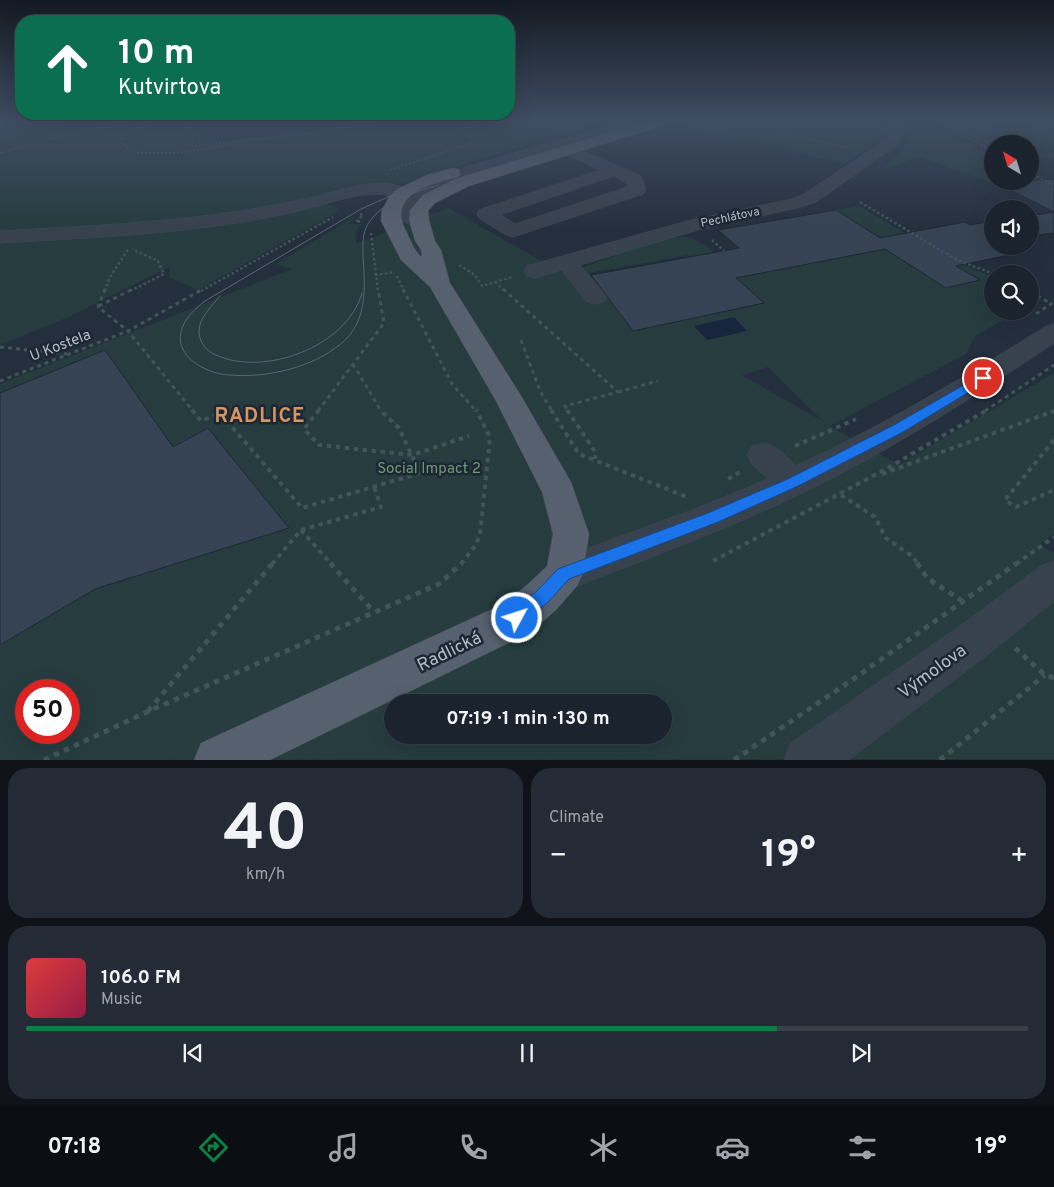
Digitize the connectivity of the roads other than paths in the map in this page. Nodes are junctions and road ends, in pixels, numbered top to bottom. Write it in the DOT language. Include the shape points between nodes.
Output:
graph roads {
  1 [pos="506,157"];
  2 [pos="517,157"];
  3 [pos="530,157"];
  4 [pos="544,157"];
  5 [pos="586,157"];
  6 [pos="869,157"];
  7 [pos="615,170"];
  8 [pos="463,182"];
  9 [pos="409,196"];
  10 [pos="0,237"];
  11 [pos="425,241"];
  12 [pos="566,262"];
  13 [pos="535,271"];
  14 [pos="439,283"];
  15 [pos="595,297"];
  16 [pos="1045,323"];
  17 [pos="765,457"];
  18 [pos="793,483"];
  19 [pos="564,574"];
  20 [pos="1054,578"];
  21 [pos="218,760"];
  22 [pos="808,760"];
  1 -- 9 [label="main road" via="421,182"];
  2 -- 9 [label="street" via="430,183"];
  3 -- 9 [label="street"];
  4 -- 8 [label="main road"];
  5 -- 7 [label="street"];
  6 -- 12 [label="street, Pechlátova" via="810,198 797,203 694,224"];
  7 -- 7 [label="street" via="514,205 486,214 513,232 637,190 635,180"];
  8 -- 9 [label="street"];
  8 -- 11 [label="main road" via="421,207 418,214"];
  9 -- 10 [label="street" via="386,188 370,189 274,212 187,224"];
  9 -- 11 [label="street" via="410,221"];
  9 -- 14 [label="main road" via="394,204 392,221 408,256"];
  11 -- 14 [label="main road" via="431,250"];
  12 -- 13 [label="street, Pechlátova"];
  12 -- 15 [label="street"];
  14 -- 19 [label="main road" via="510,401 559,492 571,534"];
  16 -- 18 [label="street" via="969,388"];
  17 -- 18 [label="street"];
  18 -- 19 [label="street" via="713,518"];
  19 -- 21 [label="main road, Radlická" via="517,618"];
  20 -- 22 [label="street, Výmolova"];
}
